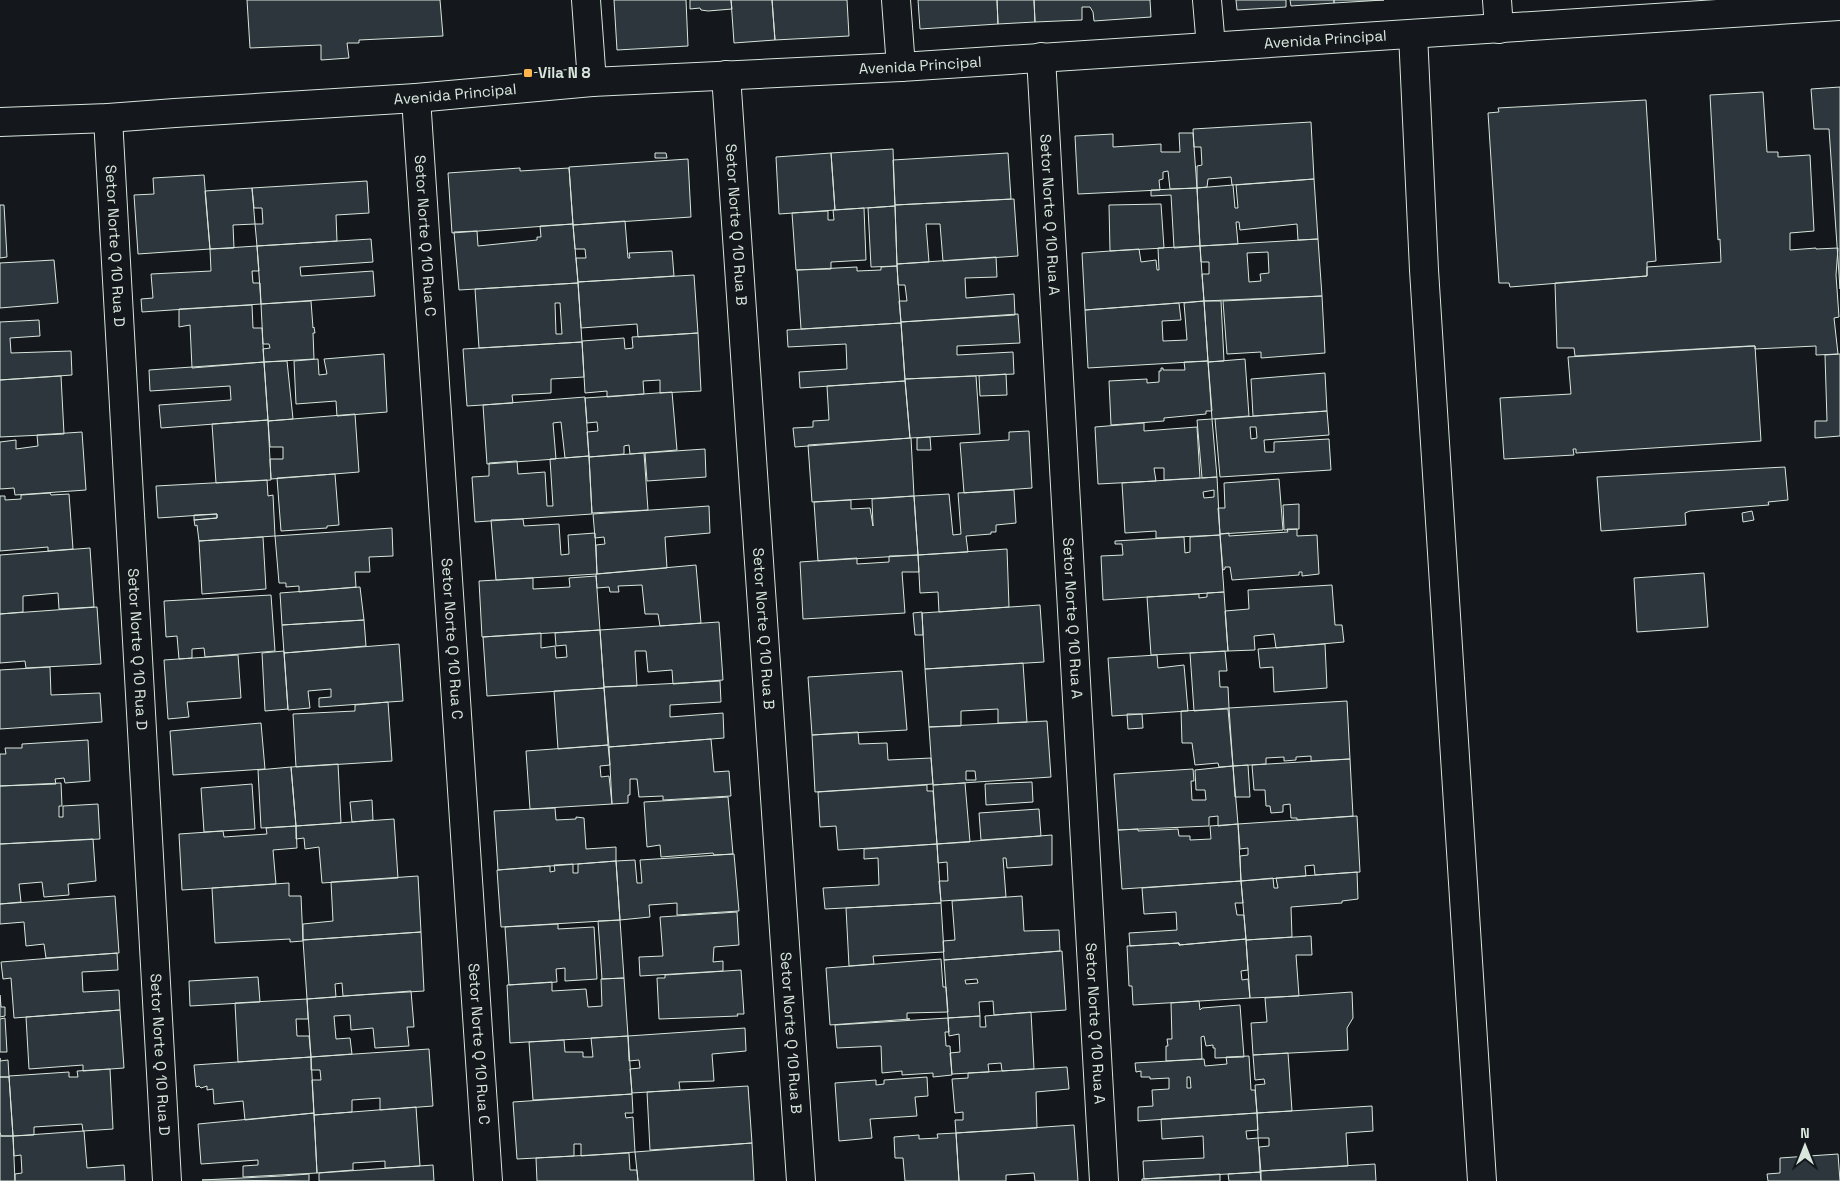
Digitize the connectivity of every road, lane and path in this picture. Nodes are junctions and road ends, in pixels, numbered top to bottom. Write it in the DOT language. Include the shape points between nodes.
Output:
graph roads {
  1 [pos="586,0"];
  2 [pos="896,0"];
  3 [pos="1207,0"];
  4 [pos="1497,0"];
  5 [pos="1798,4"];
  6 [pos="1840,6"];
  7 [pos="1499,28"];
  8 [pos="1413,34"];
  9 [pos="1211,47"];
  10 [pos="1041,57"];
  11 [pos="900,67"];
  12 [pos="726,75"];
  13 [pos="592,82"];
  14 [pos="416,98"];
  15 [pos="108,118"];
  16 [pos="0,122"];
  17 [pos="168,1181"];
  18 [pos="488,1181"];
  19 [pos="800,1181"];
  20 [pos="1104,1181"];
  21 [pos="1482,1181"];
  1 -- 13 [label="street"];
  2 -- 11 [label="street"];
  3 -- 9 [label="street"];
  4 -- 7 [label="street"];
  5 -- 6 [label="street, Avenida Principal"];
  5 -- 7 [label="street, Avenida Principal"];
  7 -- 8 [label="street, Avenida Principal"];
  8 -- 9 [label="street, Avenida Principal"];
  8 -- 21 [label="street" via="1424,270"];
  9 -- 10 [label="street, Avenida Principal"];
  10 -- 11 [label="street, Avenida Principal"];
  10 -- 20 [label="street, Setor Norte Q 10 Rua A"];
  11 -- 12 [label="street, Avenida Principal"];
  12 -- 13 [label="street, Avenida Principal"];
  12 -- 19 [label="street, Setor Norte Q 10 Rua B"];
  13 -- 14 [label="street, Avenida Principal"];
  14 -- 15 [label="street, Avenida Principal"];
  14 -- 18 [label="street, Setor Norte Q 10 Rua C"];
  15 -- 16 [label="street, Avenida Principal"];
  15 -- 17 [label="street, Setor Norte Q 10 Rua D"];
}
